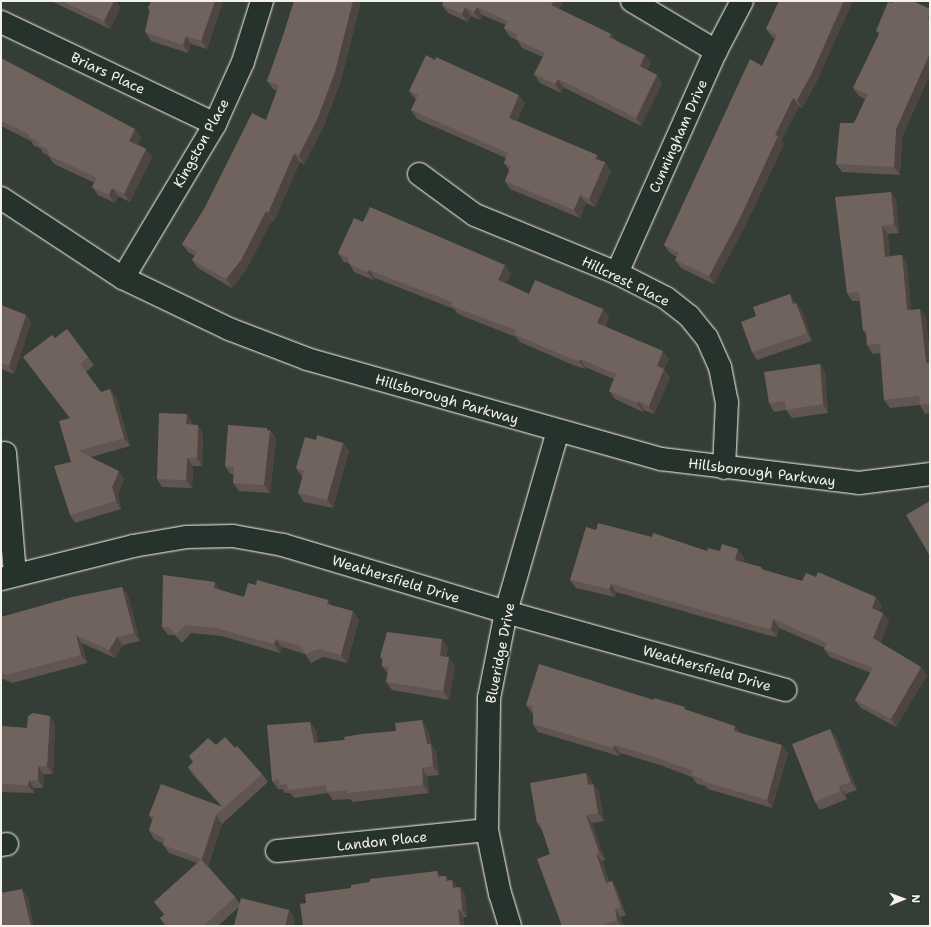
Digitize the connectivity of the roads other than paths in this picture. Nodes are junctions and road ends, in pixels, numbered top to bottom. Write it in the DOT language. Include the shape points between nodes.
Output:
graph roads {
  1 [pos="262,1"];
  2 [pos="632,1"];
  3 [pos="742,1"];
  4 [pos="1,22"];
  5 [pos="716,51"];
  6 [pos="215,124"];
  7 [pos="420,174"];
  8 [pos="1,198"];
  9 [pos="616,273"];
  10 [pos="123,278"];
  11 [pos="558,431"];
  12 [pos="5,452"];
  13 [pos="724,468"];
  14 [pos="930,474"];
  15 [pos="8,577"];
  16 [pos="506,612"];
  17 [pos="785,690"];
  18 [pos="487,830"];
  19 [pos="277,851"];
  20 [pos="510,926"];
  1 -- 6 [label="street, Kingston Place" via="243,62"];
  2 -- 5 [label="street"];
  3 -- 5 [label="street, Cunningham Drive"];
  4 -- 6 [label="street, Briars Place"];
  5 -- 9 [label="street, Cunningham Drive"];
  6 -- 10 [label="street, Kingston Place"];
  7 -- 9 [label="street, Hillcrest Place" via="475,215"];
  8 -- 10 [label="street, Hillsborough Parkway"];
  9 -- 13 [label="street, Hillcrest Place" via="666,298 689,316 707,338 720,367 727,402"];
  10 -- 11 [label="street, Hillsborough Parkway" via="229,329 307,359"];
  11 -- 13 [label="street, Hillsborough Parkway" via="661,459"];
  11 -- 16 [label="street, Blueridge Drive"];
  12 -- 15 [label="street"];
  13 -- 14 [label="street, Hillsborough Parkway" via="859,483"];
  15 -- 16 [label="street, Weathersfield Drive" via="133,546 187,537 233,536 283,545"];
  16 -- 17 [label="street, Weathersfield Drive"];
  16 -- 18 [label="street, Blueridge Drive" via="488,698"];
  18 -- 19 [label="street, Landon Place"];
  18 -- 20 [label="street, Blueridge Drive" via="500,894"];
}
